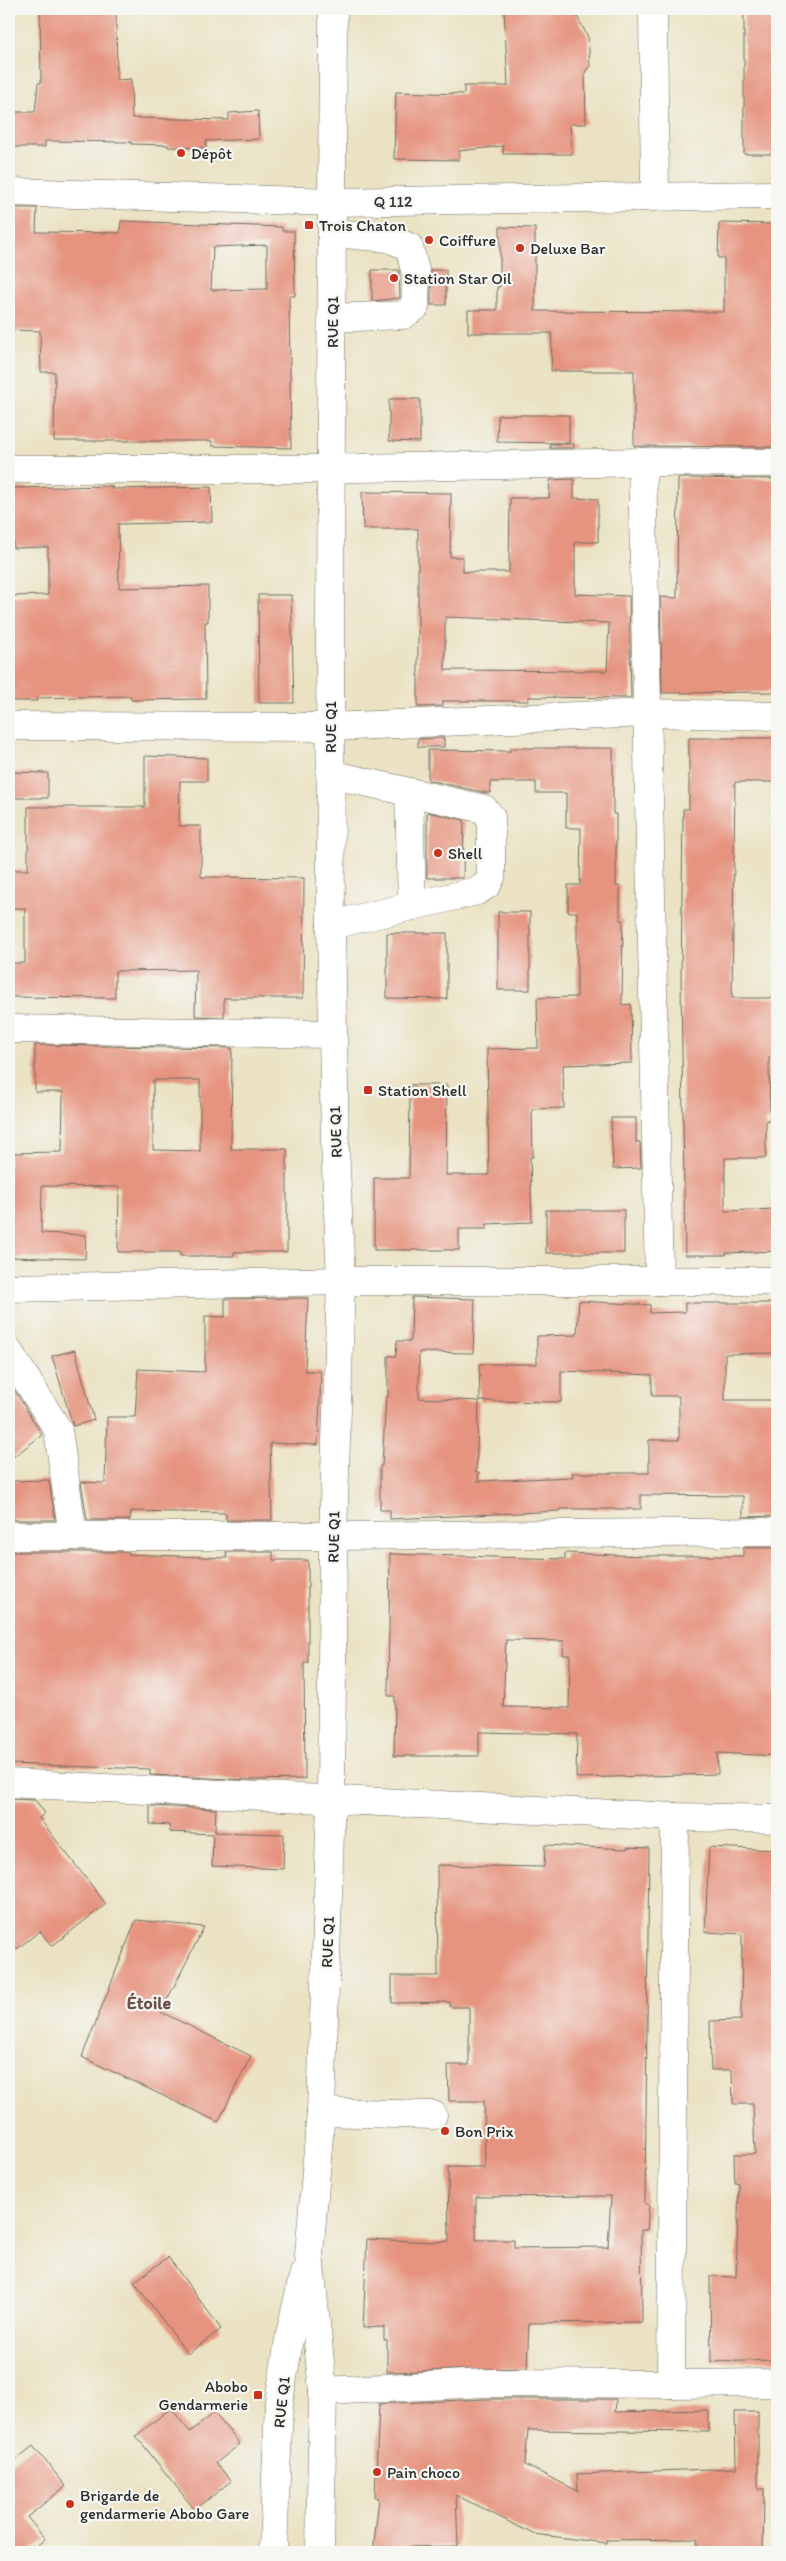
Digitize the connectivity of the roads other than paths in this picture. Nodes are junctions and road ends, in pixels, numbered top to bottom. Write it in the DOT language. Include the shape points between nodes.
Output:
graph roads {
  1 [pos="333,9"];
  2 [pos="653,9"];
  3 [pos="9,192"];
  4 [pos="777,195"];
  5 [pos="655,196"];
  6 [pos="333,202"];
  7 [pos="333,233"];
  8 [pos="332,318"];
  9 [pos="642,462"];
  10 [pos="777,462"];
  11 [pos="9,469"];
  12 [pos="331,469"];
  13 [pos="646,713"];
  14 [pos="777,716"];
  15 [pos="9,726"];
  16 [pos="330,726"];
  17 [pos="330,774"];
  18 [pos="409,792"];
  19 [pos="412,906"];
  20 [pos="331,925"];
  21 [pos="9,1029"];
  22 [pos="332,1034"];
  23 [pos="340,1281"];
  24 [pos="659,1281"];
  25 [pos="777,1281"];
  26 [pos="9,1288"];
  27 [pos="9,1352"];
  28 [pos="777,1532"];
  29 [pos="9,1536"];
  30 [pos="73,1536"];
  31 [pos="332,1536"];
  32 [pos="9,1783"];
  33 [pos="331,1800"];
  34 [pos="675,1817"];
  35 [pos="777,1819"];
  36 [pos="321,2112"];
  37 [pos="433,2115"];
  38 [pos="309,2255"];
  39 [pos="777,2383"];
  40 [pos="671,2384"];
  41 [pos="322,2391"];
  42 [pos="273,2552"];
  43 [pos="320,2552"];
  1 -- 6 [label="street, RUE Q1"];
  2 -- 5 [label="street"];
  3 -- 6 [label="street, Q 112"];
  4 -- 5 [label="street, Q 112"];
  5 -- 6 [label="street, Q 112"];
  6 -- 7 [label="street, RUE Q1"];
  7 -- 8 [label="street, RUE Q1"];
  7 -- 8 [label="street" via="388,238 409,247 416,274 415,307 403,315"];
  8 -- 12 [label="street, RUE Q1"];
  9 -- 10 [label="street"];
  9 -- 12 [label="street"];
  9 -- 13 [label="street"];
  11 -- 12 [label="street"];
  12 -- 16 [label="street, RUE Q1"];
  13 -- 14 [label="street"];
  13 -- 16 [label="street"];
  13 -- 24 [label="street"];
  15 -- 16 [label="street"];
  16 -- 17 [label="street, RUE Q1"];
  17 -- 18 [label="street"];
  17 -- 20 [label="street, RUE Q1"];
  18 -- 19 [label="street"];
  18 -- 19 [label="street" via="484,809 492,817 491,878 487,885 478,891"];
  19 -- 20 [label="street"];
  20 -- 22 [label="street, RUE Q1"];
  21 -- 22 [label="street"];
  22 -- 23 [label="street, RUE Q1"];
  23 -- 24 [label="street"];
  23 -- 26 [label="street"];
  23 -- 31 [label="street, RUE Q1"];
  24 -- 25 [label="street"];
  27 -- 30 [label="street" via="58,1430"];
  28 -- 31 [label="street"];
  29 -- 30 [label="street"];
  30 -- 31 [label="street"];
  31 -- 33 [label="street, RUE Q1"];
  32 -- 33 [label="street"];
  33 -- 34 [label="street"];
  33 -- 36 [label="street, RUE Q1"];
  34 -- 35 [label="street"];
  34 -- 40 [label="street"];
  36 -- 37 [label="street"];
  36 -- 38 [label="street, RUE Q1"];
  38 -- 41 [label="street, RUE Q1"];
  38 -- 42 [label="street, RUE Q1" via="290,2334 279,2402"];
  39 -- 40 [label="street"];
  40 -- 41 [label="street" via="485,2383"];
  41 -- 43 [label="street, RUE Q1"];
}
